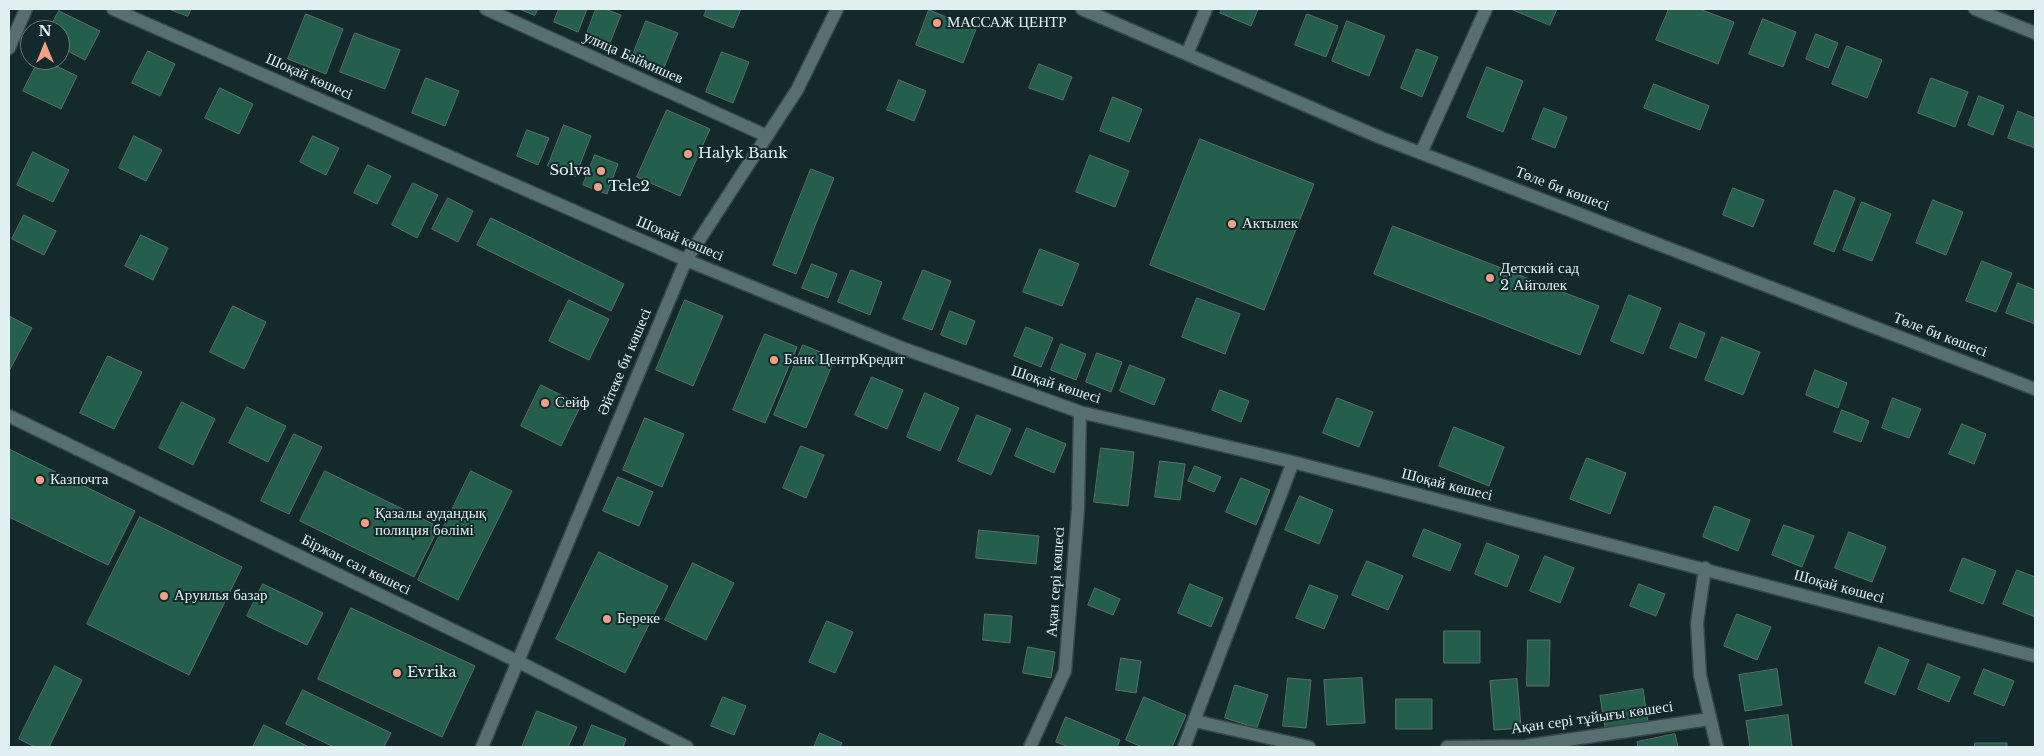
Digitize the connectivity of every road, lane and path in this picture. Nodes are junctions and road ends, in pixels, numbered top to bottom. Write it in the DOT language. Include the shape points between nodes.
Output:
graph roads {
  1 [pos="26,9"];
  2 [pos="113,9"];
  3 [pos="486,9"];
  4 [pos="837,9"];
  5 [pos="1082,9"];
  6 [pos="1206,9"];
  7 [pos="1486,9"];
  8 [pos="1975,9"];
  9 [pos="2035,33"];
  10 [pos="9,48"];
  11 [pos="1187,54"];
  12 [pos="767,136"];
  13 [pos="1421,153"];
  14 [pos="686,260"];
  15 [pos="2035,388"];
  16 [pos="1080,412"];
  17 [pos="9,416"];
  18 [pos="1293,462"];
  19 [pos="1705,568"];
  20 [pos="2035,656"];
  21 [pos="517,661"];
  22 [pos="1710,719"];
  23 [pos="1195,721"];
  24 [pos="482,747"];
  25 [pos="687,747"];
  26 [pos="1030,747"];
  27 [pos="1184,747"];
  28 [pos="1309,747"];
  29 [pos="1447,747"];
  30 [pos="1717,747"];
  1 -- 10 [label="street"];
  2 -- 14 [label="street, Шоқай көшесі"];
  3 -- 12 [label="street, улица Баймишев"];
  4 -- 12 [label="street, Әйтеке би көшесі" via="797,90"];
  5 -- 11 [label="street, Төле би көшесі"];
  6 -- 11 [label="street"];
  7 -- 13 [label="street"];
  8 -- 9 [label="street"];
  11 -- 13 [label="street, Төле би көшесі"];
  12 -- 14 [label="street, Әйтеке би көшесі"];
  13 -- 15 [label="street, Төле би көшесі"];
  14 -- 16 [label="street, Шоқай көшесі" via="902,348"];
  14 -- 21 [label="street, Әйтеке би көшесі"];
  16 -- 18 [label="street, Шоқай көшесі"];
  16 -- 26 [label="street, Ақан сері көшесі" via="1078,509 1065,671"];
  17 -- 21 [label="street, Біржан сал көшесі"];
  18 -- 19 [label="street, Шоқай көшесі"];
  18 -- 23 [label="street"];
  19 -- 20 [label="street, Шоқай көшесі"];
  19 -- 22 [label="street" via="1697,623 1700,675"];
  21 -- 24 [label="street, Әйтеке би көшесі"];
  21 -- 25 [label="street, Біржан сал көшесі"];
  22 -- 29 [label="street, Ақан сері тұйығы көшесі" via="1524,746"];
  22 -- 30 [label="street"];
  23 -- 27 [label="street"];
  23 -- 28 [label="street"];
}
